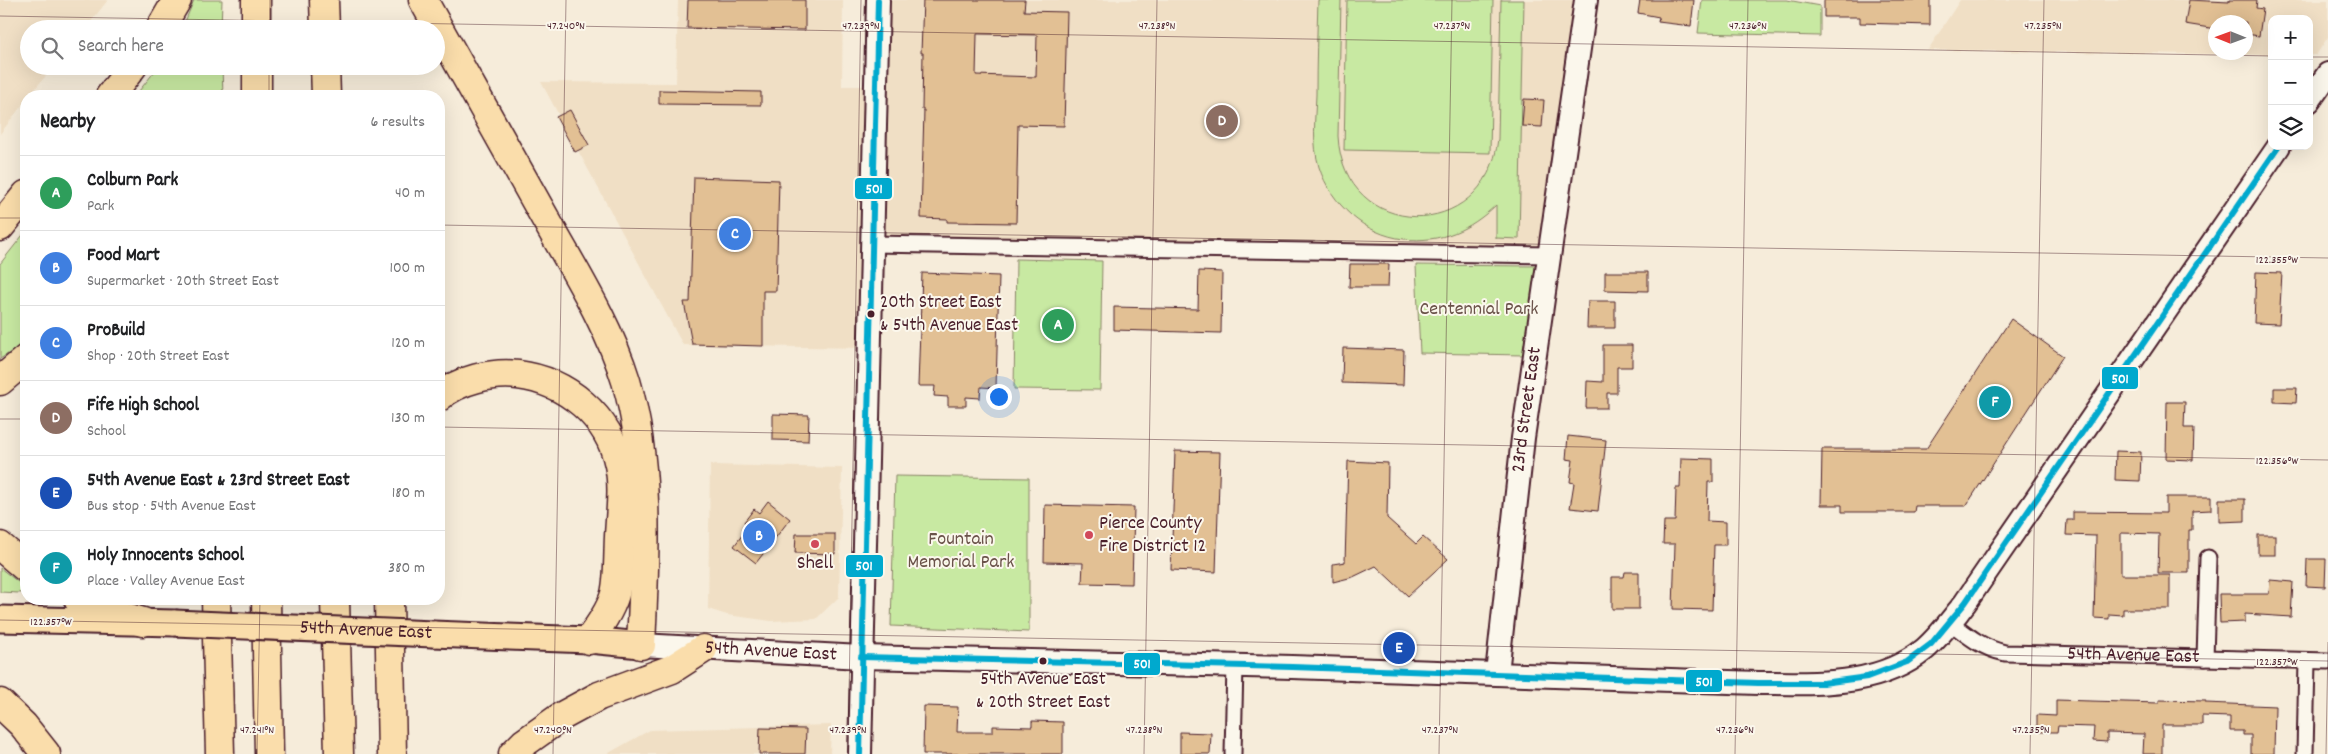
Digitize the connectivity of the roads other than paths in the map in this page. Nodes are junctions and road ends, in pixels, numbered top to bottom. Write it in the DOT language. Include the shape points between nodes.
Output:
graph roads {
  1 [pos="177,0"];
  2 [pos="256,0"];
  3 [pos="324,0"];
  4 [pos="424,0"];
  5 [pos="878,0"];
  6 [pos="1586,0"];
  7 [pos="165,20"];
  8 [pos="256,20"];
  9 [pos="325,20"];
  10 [pos="435,20"];
  11 [pos="445,38"];
  12 [pos="2328,74"];
  13 [pos="126,75"];
  14 [pos="257,75"];
  15 [pos="325,75"];
  16 [pos="115,90"];
  17 [pos="257,90"];
  18 [pos="326,90"];
  19 [pos="2313,96"];
  20 [pos="2275,150"];
  21 [pos="20,203"];
  22 [pos="0,227"];
  23 [pos="872,244"];
  24 [pos="1550,255"];
  25 [pos="20,364"];
  26 [pos="0,381"];
  27 [pos="445,393"];
  28 [pos="0,546"];
  29 [pos="2208,558"];
  30 [pos="20,563"];
  31 [pos="92,605"];
  32 [pos="216,605"];
  33 [pos="266,605"];
  34 [pos="335,605"];
  35 [pos="389,605"];
  36 [pos="0,619"];
  37 [pos="143,622"];
  38 [pos="1950,622"];
  39 [pos="590,640"];
  40 [pos="641,645"];
  41 [pos="702,649"];
  42 [pos="860,657"];
  43 [pos="2205,658"];
  44 [pos="2307,661"];
  45 [pos="2328,662"];
  46 [pos="1236,665"];
  47 [pos="1497,673"];
  48 [pos="0,703"];
  49 [pos="46,754"];
  50 [pos="220,754"];
  51 [pos="269,754"];
  52 [pos="338,754"];
  53 [pos="392,754"];
  54 [pos="513,754"];
  55 [pos="860,754"];
  56 [pos="1233,754"];
  57 [pos="2305,754"];
  1 -- 7 [label="highway"];
  2 -- 8 [label="highway"];
  3 -- 9 [label="highway"];
  4 -- 10 [label="highway"];
  5 -- 23 [label="main road"];
  6 -- 24 [label="main road, 23rd Street East"];
  11 -- 40 [label="highway" via="574,271 609,338 626,381 637,431 642,492 645,554"];
  12 -- 19 [label="main road"];
  13 -- 16 [label="highway"];
  14 -- 17 [label="highway"];
  15 -- 18 [label="highway"];
  20 -- 38 [label="main road, 54th Avenue East"];
  21 -- 22 [label="highway"];
  23 -- 24 [label="street"];
  23 -- 42 [label="main road"];
  24 -- 47 [label="main road, 23rd Street East" via="1519,465"];
  25 -- 26 [label="highway"];
  27 -- 39 [label="highway" via="464,382 486,376 531,376 568,392 588,407 601,423 619,465 620,515 615,593 606,616"];
  28 -- 30 [label="highway"];
  29 -- 43 [label="street"];
  31 -- 37 [label="highway"];
  32 -- 50 [label="highway"];
  33 -- 51 [label="highway"];
  34 -- 52 [label="highway"];
  35 -- 53 [label="highway"];
  36 -- 37 [label="main road, 54th Avenue East"];
  37 -- 39 [label="main road, 54th Avenue East, bridge"];
  38 -- 43 [label="street, 54th Avenue East" via="1977,644 2005,653"];
  38 -- 47 [label="main road, 54th Avenue East" via="1924,649 1904,663 1874,676 1830,682 1758,683"];
  39 -- 40 [label="main road, 54th Avenue East"];
  40 -- 41 [label="main road, 54th Avenue East"];
  41 -- 42 [label="main road, 54th Avenue East"];
  41 -- 54 [label="highway" via="672,669 600,696 562,716"];
  42 -- 46 [label="main road, 54th Avenue East"];
  42 -- 55 [label="main road"];
  43 -- 44 [label="street, 54th Avenue East"];
  44 -- 45 [label="street, 54th Avenue East"];
  44 -- 57 [label="street"];
  46 -- 47 [label="main road, 54th Avenue East"];
  46 -- 56 [label="street"];
  48 -- 49 [label="highway"];
}
